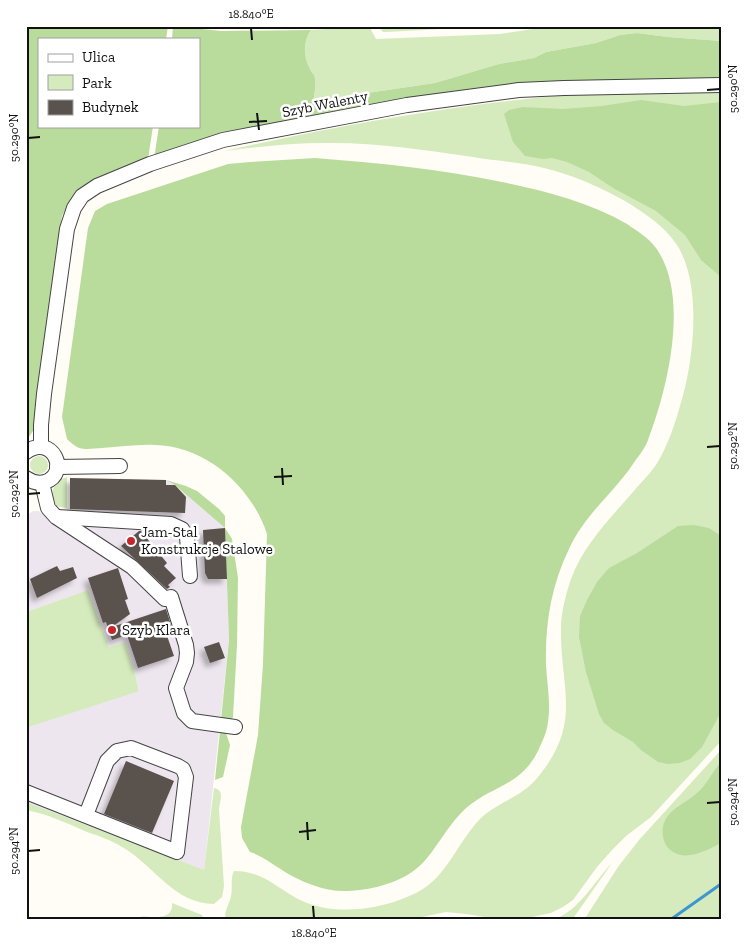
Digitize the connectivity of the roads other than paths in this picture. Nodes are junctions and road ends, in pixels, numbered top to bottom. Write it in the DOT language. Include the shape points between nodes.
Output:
graph roads {
  1 [pos="721,85"];
  2 [pos="41,446"];
  3 [pos="26,452"];
  4 [pos="120,466"];
  5 [pos="58,467"];
  6 [pos="26,478"];
  7 [pos="42,483"];
  8 [pos="56,517"];
  9 [pos="190,576"];
  10 [pos="236,727"];
  11 [pos="26,792"];
  12 [pos="86,816"];
  1 -- 2 [label="street, Szyb Walenty" via="519,90 407,105 223,140 97,186 82,196 67,229 44,394"];
  2 -- 3 [label="street"];
  2 -- 5 [label="street" via="55,456"];
  4 -- 5 [label="street"];
  5 -- 7 [label="street" via="53,477"];
  6 -- 7 [label="street"];
  7 -- 8 [label="street" via="48,508"];
  8 -- 9 [label="street" via="170,524 182,529 188,537"];
  8 -- 10 [label="street" via="132,567 165,599 171,597 186,645 186,662 176,688 184,713 192,720"];
  11 -- 12 [label="street"];
  12 -- 12 [label="street" via="177,852 185,772 178,766 132,748 117,751 107,761"];
}
